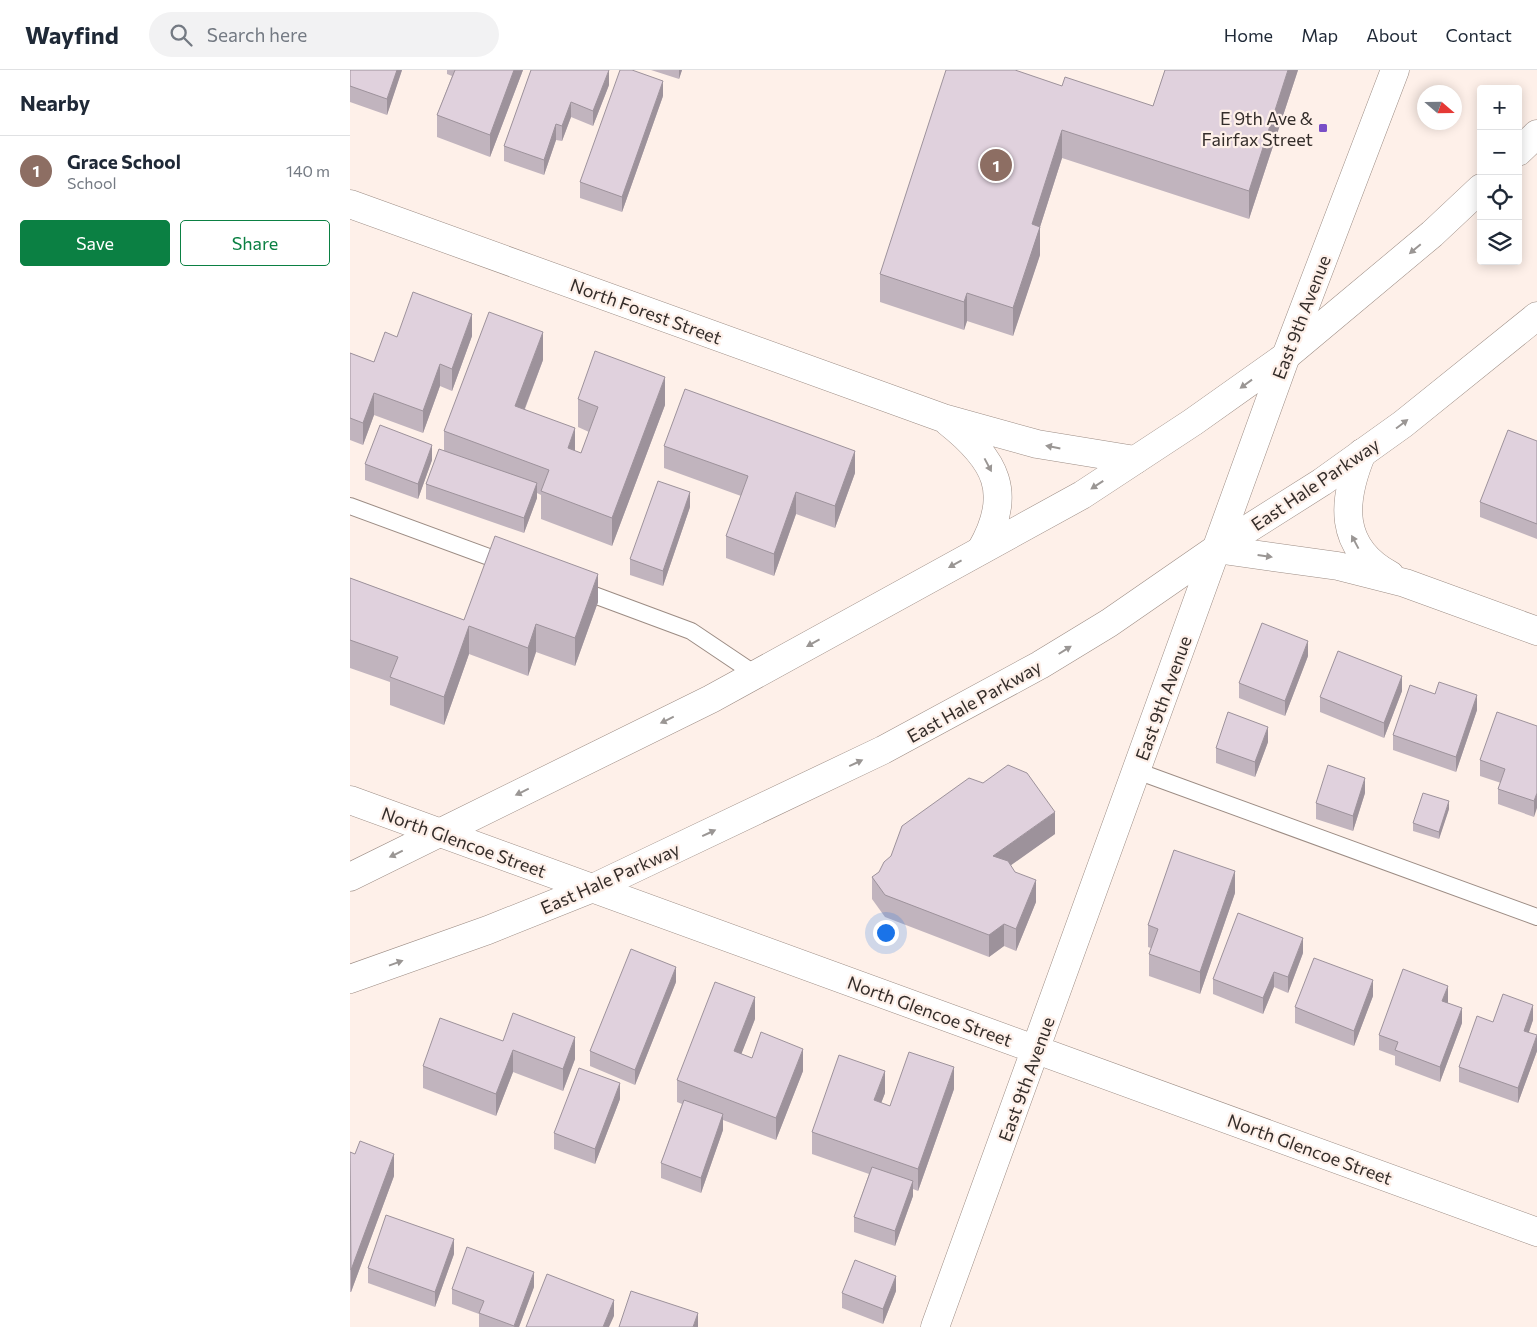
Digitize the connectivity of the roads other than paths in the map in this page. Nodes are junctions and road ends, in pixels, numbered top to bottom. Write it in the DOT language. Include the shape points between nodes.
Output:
graph roads {
  1 [pos="1395,70"];
  2 [pos="1537,134"];
  3 [pos="1522,148"];
  4 [pos="1477,192"];
  5 [pos="350,204"];
  6 [pos="1537,316"];
  7 [pos="1286,356"];
  8 [pos="943,418"];
  9 [pos="1362,453"];
  10 [pos="1135,460"];
  11 [pos="350,506"];
  12 [pos="1216,549"];
  13 [pos="981,550"];
  14 [pos="525,570"];
  15 [pos="1405,583"];
  16 [pos="562,584"];
  17 [pos="1537,631"];
  18 [pos="756,674"];
  19 [pos="1137,771"];
  20 [pos="350,800"];
  21 [pos="440,833"];
  22 [pos="350,876"];
  23 [pos="593,888"];
  24 [pos="1537,917"];
  25 [pos="350,979"];
  26 [pos="1037,1050"];
  27 [pos="1537,1232"];
  28 [pos="935,1327"];
  1 -- 7 [label="street, East 9th Avenue"];
  2 -- 3 [label="street"];
  4 -- 7 [label="street, one-way" via="1432,234"];
  5 -- 8 [label="street, North Forest Street"];
  9 -- 6 [label="street, East Hale Parkway, one-way"];
  7 -- 10 [label="street, one-way"];
  7 -- 12 [label="street, East 9th Avenue"];
  10 -- 8 [label="street, North Forest Street, one-way" via="1037,444"];
  8 -- 13 [label="street, North Forest Street, one-way" via="972,441 987,461 997,484 993,529"];
  9 -- 12 [label="street, East Hale Parkway"];
  15 -- 9 [label="street, one-way" via="1382,571 1358,548 1351,533 1348,496"];
  10 -- 13 [label="street, one-way" via="1082,495"];
  11 -- 14 [label="lane"];
  12 -- 15 [label="street, one-way" via="1338,566"];
  12 -- 19 [label="street, East 9th Avenue"];
  23 -- 12 [label="street, East Hale Parkway, one-way" via="883,750 970,704 1109,623"];
  13 -- 18 [label="street, one-way"];
  15 -- 17 [label="street"];
  16 -- 18 [label="lane" via="691,631"];
  18 -- 21 [label="street, one-way"];
  19 -- 24 [label="lane"];
  19 -- 26 [label="street, East 9th Avenue"];
  20 -- 21 [label="street, North Glencoe Street"];
  21 -- 22 [label="street, one-way"];
  21 -- 23 [label="street, North Glencoe Street"];
  25 -- 23 [label="street, East Hale Parkway, one-way" via="488,930"];
  23 -- 26 [label="street, North Glencoe Street"];
  26 -- 27 [label="street, North Glencoe Street"];
  26 -- 28 [label="street, East 9th Avenue"];
}
